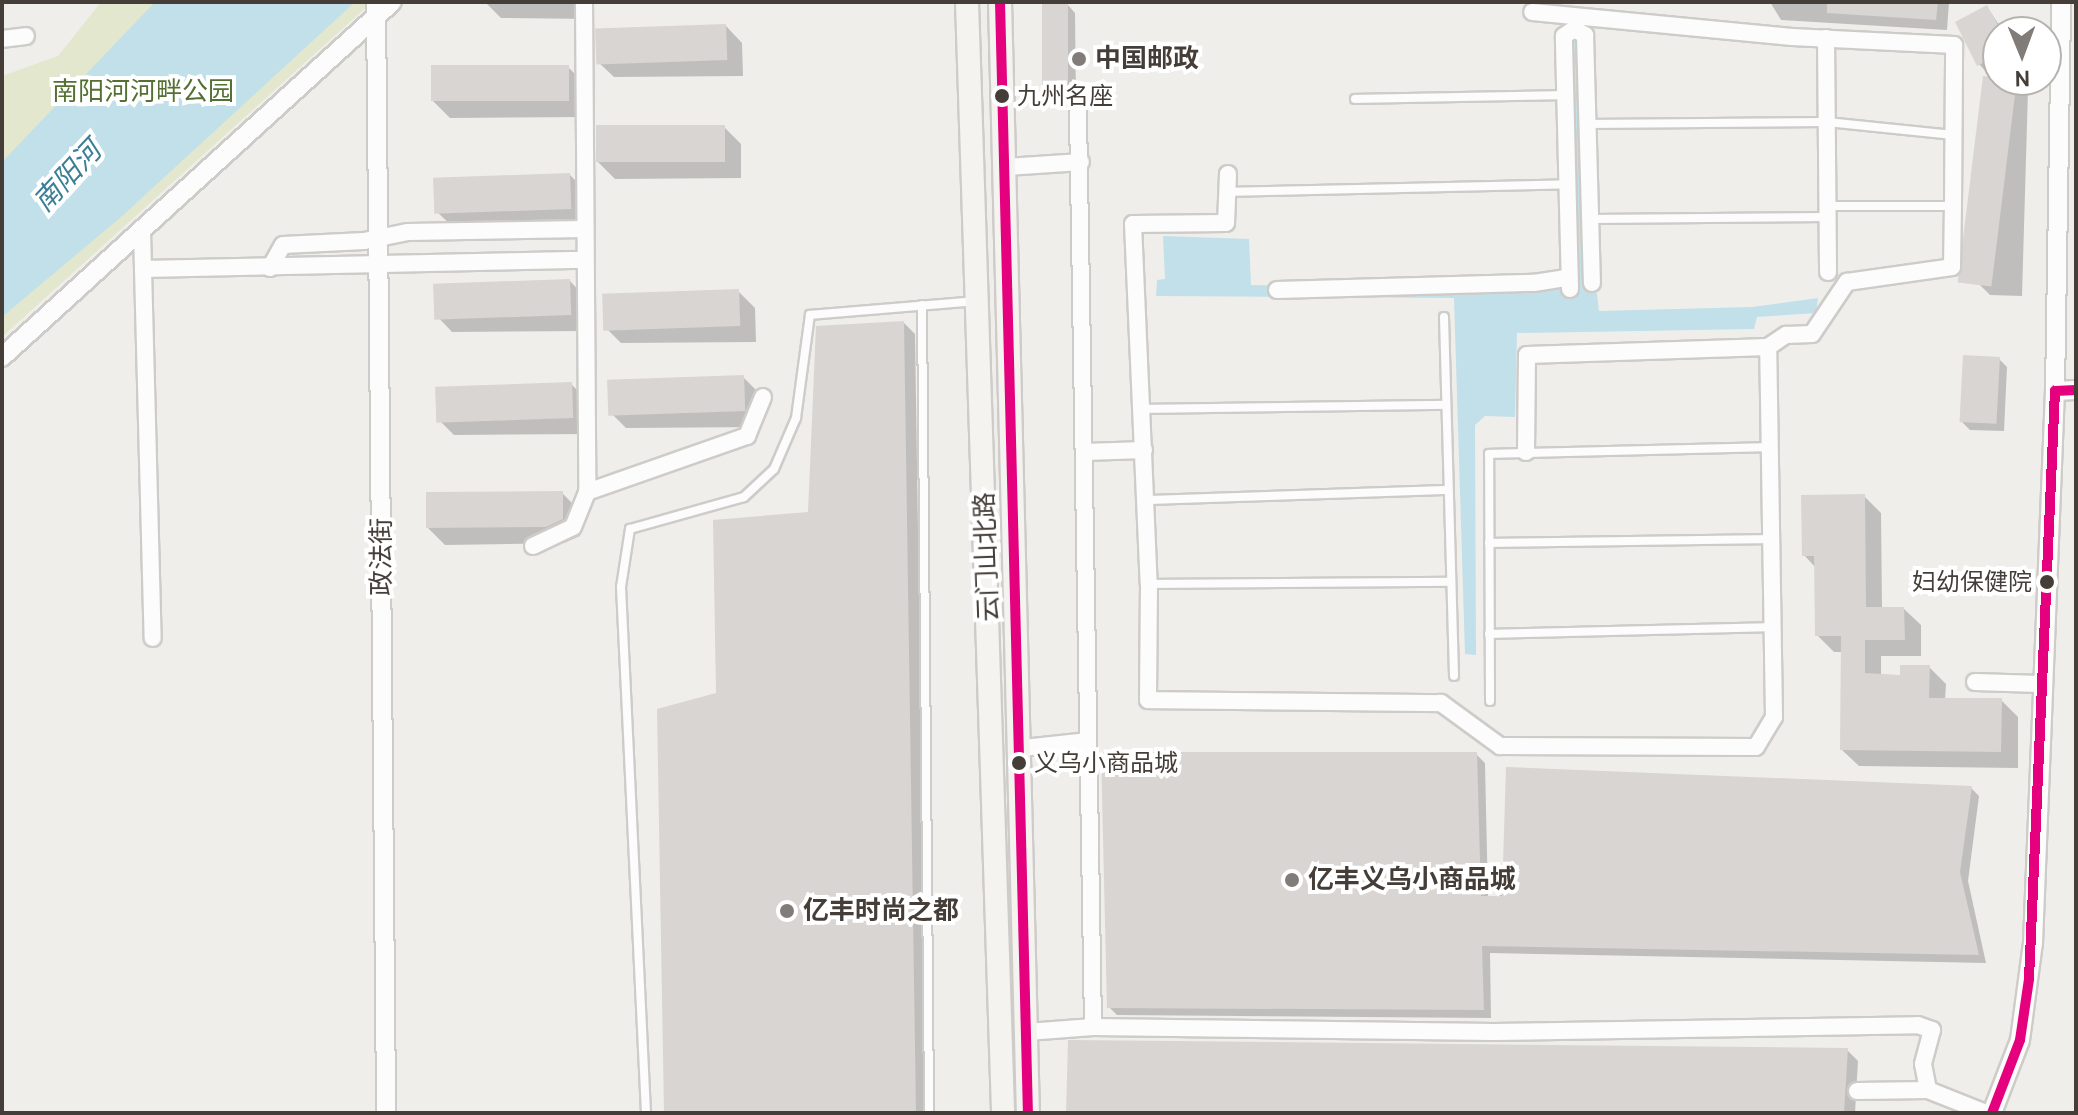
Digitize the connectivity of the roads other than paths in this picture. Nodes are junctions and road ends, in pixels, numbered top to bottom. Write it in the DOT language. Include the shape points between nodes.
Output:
graph roads {
  1 [pos="392,2"];
  2 [pos="584,2"];
  3 [pos="967,2"];
  4 [pos="1000,2"];
  5 [pos="2061,2"];
  6 [pos="376,9"];
  7 [pos="1532,12"];
  8 [pos="1574,16"];
  9 [pos="26,36"];
  10 [pos="1826,38"];
  11 [pos="2,39"];
  12 [pos="1565,95"];
  13 [pos="1355,99"];
  14 [pos="1078,112"];
  15 [pos="1827,122"];
  16 [pos="1587,124"];
  17 [pos="1953,135"];
  18 [pos="1081,162"];
  19 [pos="1007,167"];
  20 [pos="1228,174"];
  21 [pos="1568,184"];
  22 [pos="1227,192"];
  23 [pos="1953,206"];
  24 [pos="1828,211"];
  25 [pos="1590,219"];
  26 [pos="584,229"];
  27 [pos="142,231"];
  28 [pos="380,234"];
  29 [pos="584,260"];
  30 [pos="380,265"];
  31 [pos="270,268"];
  32 [pos="143,269"];
  33 [pos="1828,272"];
  34 [pos="1592,283"];
  35 [pos="1277,290"];
  36 [pos="979,301"];
  37 [pos="922,305"];
  38 [pos="1444,317"];
  39 [pos="1768,347"];
  40 [pos="2,357"];
  41 [pos="2076,390"];
  42 [pos="2055,391"];
  43 [pos="763,397"];
  44 [pos="1446,405"];
  45 [pos="1142,409"];
  46 [pos="1769,447"];
  47 [pos="1144,450"];
  48 [pos="1085,452"];
  49 [pos="1526,452"];
  50 [pos="1448,490"];
  51 [pos="587,492"];
  52 [pos="1146,500"];
  53 [pos="1771,539"];
  54 [pos="1489,543"];
  55 [pos="533,546"];
  56 [pos="1451,582"];
  57 [pos="1149,584"];
  58 [pos="1773,627"];
  59 [pos="1489,634"];
  60 [pos="153,638"];
  61 [pos="1454,676"];
  62 [pos="1975,682"];
  63 [pos="2040,684"];
  64 [pos="1490,701"];
  65 [pos="1088,741"];
  66 [pos="1022,748"];
  67 [pos="1093,1027"];
  68 [pos="1027,1032"];
  69 [pos="1928,1090"];
  70 [pos="1857,1091"];
  71 [pos="386,1113"];
  72 [pos="646,1113"];
  73 [pos="929,1113"];
  74 [pos="1003,1113"];
  75 [pos="1028,1113"];
  76 [pos="1989,1113"];
  1 -- 6 [label="street"];
  2 -- 26 [label="street"];
  3 -- 36 [label="main road, 云门山北路"];
  4 -- 19 [label="main road, 云门山北路"];
  5 -- 42 [label="street"];
  6 -- 27 [label="street"];
  6 -- 28 [label="street, 政法街"];
  7 -- 8 [label="street"];
  8 -- 10 [label="street"];
  8 -- 12 [label="street" via="1564,36"];
  8 -- 16 [label="street" via="1585,35"];
  9 -- 11 [label="street"];
  10 -- 15 [label="street"];
  10 -- 17 [label="street" via="1954,45"];
  12 -- 13 [label="lane"];
  12 -- 21 [label="street"];
  14 -- 18 [label="street"];
  15 -- 16 [label="lane"];
  15 -- 17 [label="lane"];
  15 -- 24 [label="street"];
  16 -- 25 [label="street"];
  17 -- 23 [label="street"];
  18 -- 19 [label="street"];
  18 -- 48 [label="street"];
  19 -- 66 [label="main road, 云门山北路"];
  20 -- 22 [label="street"];
  21 -- 22 [label="lane"];
  21 -- 35 [label="street" via="1570,283"];
  22 -- 45 [label="street" via="1226,223 1133,224"];
  23 -- 24 [label="lane"];
  23 -- 39 [label="street" via="1952,267 1847,282 1812,334 1786,335"];
  24 -- 25 [label="lane"];
  24 -- 33 [label="street"];
  25 -- 34 [label="street"];
  26 -- 28 [label="street"];
  26 -- 29 [label="street"];
  27 -- 32 [label="street"];
  27 -- 40 [label="street"];
  28 -- 30 [label="street, 政法街"];
  28 -- 31 [label="street" via="364,241 283,245"];
  29 -- 30 [label="street"];
  29 -- 51 [label="street"];
  30 -- 31 [label="street"];
  30 -- 71 [label="street, 政法街"];
  31 -- 32 [label="street"];
  32 -- 60 [label="street"];
  36 -- 37 [label="lane"];
  36 -- 74 [label="main road, 云门山北路"];
  37 -- 72 [label="lane" via="810,315 796,418 774,469 744,497 630,529 622,602"];
  37 -- 73 [label="lane"];
  38 -- 44 [label="lane"];
  39 -- 46 [label="street"];
  39 -- 49 [label="street" via="1527,355"];
  41 -- 42 [label="street"];
  42 -- 63 [label="street"];
  43 -- 51 [label="street" via="747,436"];
  44 -- 45 [label="lane"];
  44 -- 50 [label="lane"];
  45 -- 47 [label="street"];
  46 -- 49 [label="lane"];
  46 -- 53 [label="street"];
  47 -- 48 [label="street"];
  47 -- 52 [label="street"];
  48 -- 65 [label="street"];
  49 -- 54 [label="lane" via="1489,454"];
  50 -- 52 [label="lane"];
  50 -- 56 [label="lane"];
  51 -- 55 [label="street" via="573,527"];
  52 -- 57 [label="street"];
  53 -- 54 [label="lane"];
  53 -- 58 [label="street"];
  54 -- 59 [label="lane"];
  56 -- 57 [label="lane"];
  56 -- 61 [label="lane"];
  57 -- 58 [label="street" via="1148,700 1441,703 1500,746 1756,747 1774,717"];
  58 -- 59 [label="lane"];
  59 -- 64 [label="lane"];
  62 -- 63 [label="street"];
  63 -- 76 [label="street" via="2029,979 2020,1040"];
  65 -- 66 [label="street"];
  65 -- 67 [label="street"];
  66 -- 68 [label="main road, 云门山北路"];
  67 -- 68 [label="street"];
  67 -- 69 [label="street" via="1494,1032 1918,1025 1932,1030 1923,1064"];
  68 -- 75 [label="main road, 云门山北路"];
  69 -- 70 [label="street"];
  69 -- 76 [label="street"];
}
